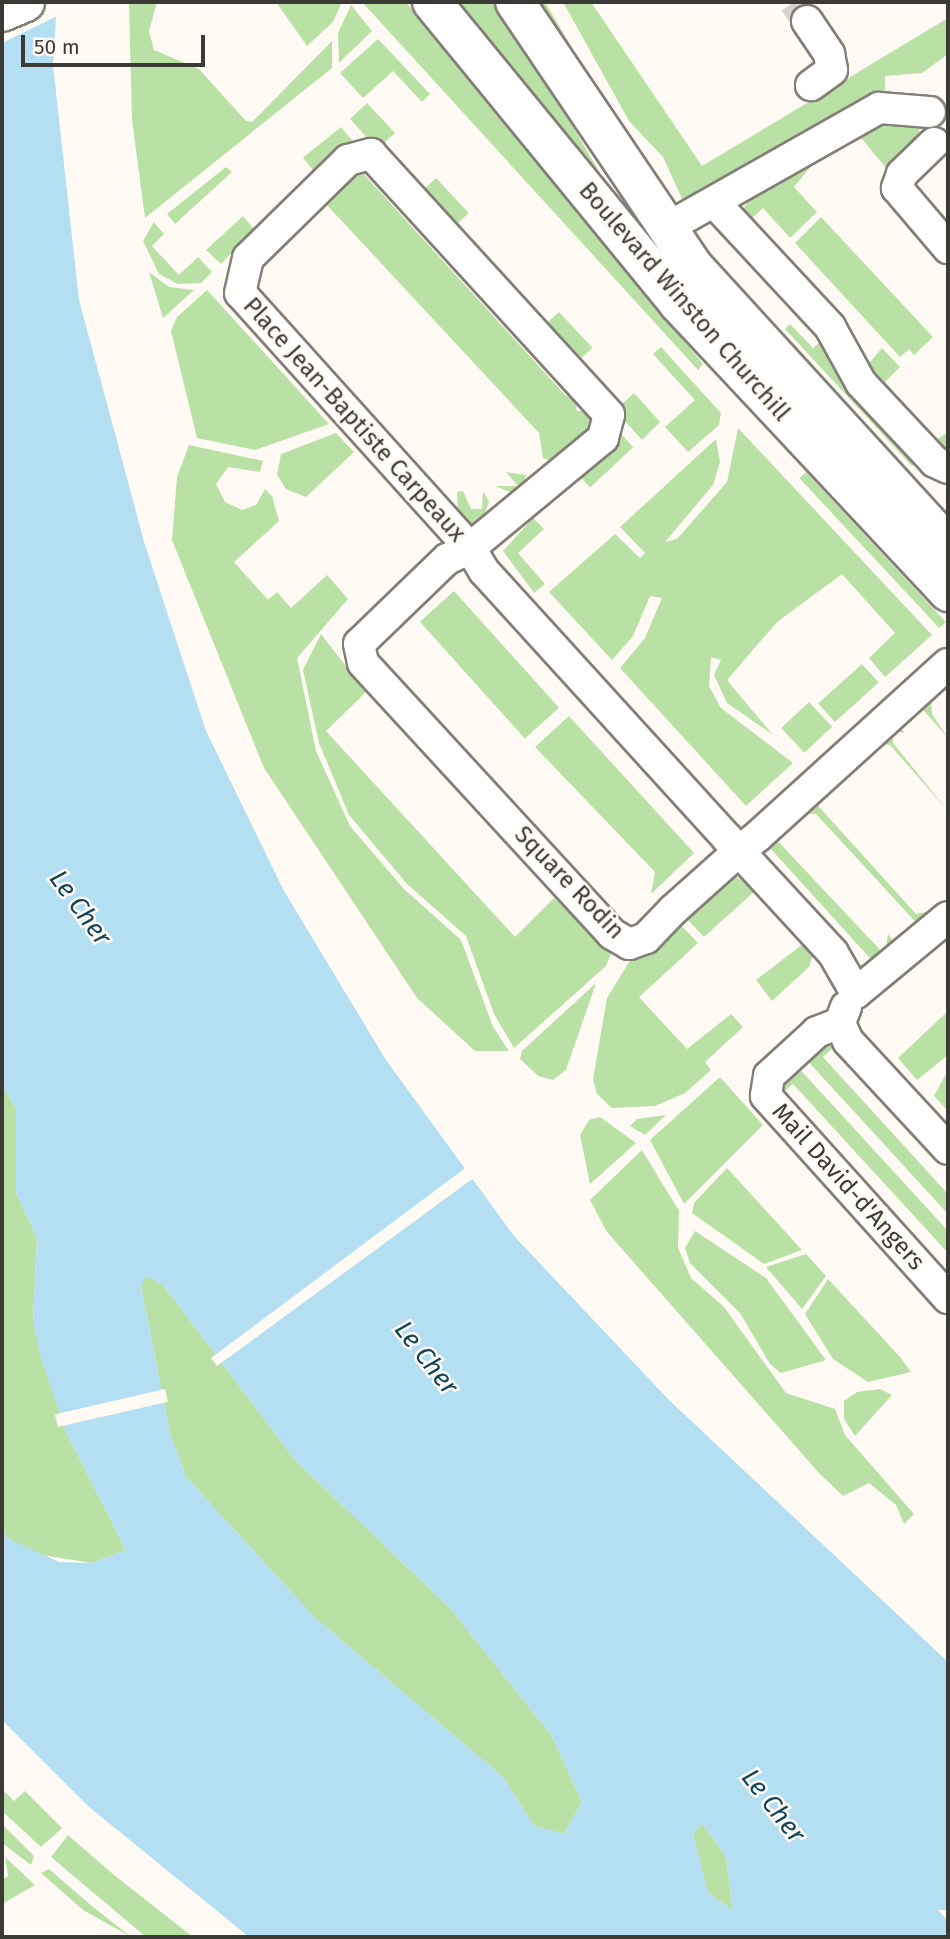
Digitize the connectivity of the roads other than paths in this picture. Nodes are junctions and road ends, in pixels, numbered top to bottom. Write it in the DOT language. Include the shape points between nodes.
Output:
graph roads {
  1 [pos="25,2"];
  2 [pos="432,2"];
  3 [pos="515,2"];
  4 [pos="2,12"];
  5 [pos="807,21"];
  6 [pos="811,85"];
  7 [pos="939,104"];
  8 [pos="941,150"];
  9 [pos="714,202"];
  10 [pos="665,229"];
  11 [pos="948,248"];
  12 [pos="948,467"];
  13 [pos="948,545"];
  14 [pos="470,548"];
  15 [pos="948,592"];
  16 [pos="948,664"];
  17 [pos="739,851"];
  18 [pos="948,918"];
  19 [pos="856,993"];
  20 [pos="840,1023"];
  21 [pos="948,1149"];
  22 [pos="948,1297"];
  1 -- 4 [label="main road"];
  2 -- 15 [label="main road, Boulevard Winston Churchill" via="678,303"];
  3 -- 10 [label="main road, Boulevard Winston Churchill"];
  5 -- 6 [label="street" via="830,54 832,70"];
  7 -- 8 [label="street"];
  7 -- 9 [label="street" via="879,108"];
  8 -- 11 [label="street" via="902,174 897,188"];
  9 -- 10 [label="street"];
  9 -- 12 [label="street" via="830,327 861,383 935,462"];
  10 -- 13 [label="main road, Boulevard Winston Churchill" via="741,323"];
  14 -- 14 [label="street, Place Jean-Baptiste Carpeaux" via="603,438 610,415 383,162 371,154 356,156 243,263 240,293"];
  14 -- 17 [label="street"];
  14 -- 17 [label="street, Square Rodin" via="447,559 364,636 358,649 363,663 623,942 646,938"];
  16 -- 17 [label="street"];
  17 -- 19 [label="street" via="833,953"];
  18 -- 19 [label="street"];
  19 -- 20 [label="street"];
  20 -- 21 [label="street" via="848,1041"];
  20 -- 22 [label="street, Mail David-d'Angers" via="817,1032 769,1076 766,1096"];
}
